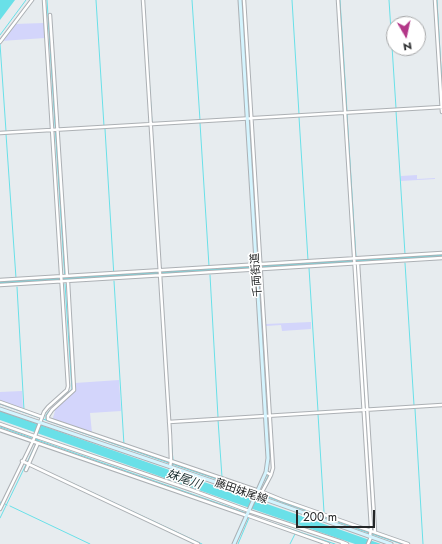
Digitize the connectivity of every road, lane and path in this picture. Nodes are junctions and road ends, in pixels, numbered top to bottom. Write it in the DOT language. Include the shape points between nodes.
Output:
graph roads {
  1 [pos="32,0"];
  2 [pos="44,0"];
  3 [pos="143,0"];
  4 [pos="240,0"];
  5 [pos="244,0"];
  6 [pos="338,0"];
  7 [pos="435,0"];
  8 [pos="50,15"];
  9 [pos="0,42"];
  10 [pos="442,107"];
  11 [pos="346,112"];
  12 [pos="442,112"];
  13 [pos="250,119"];
  14 [pos="151,125"];
  15 [pos="55,130"];
  16 [pos="0,134"];
  17 [pos="442,252"];
  18 [pos="404,257"];
  19 [pos="442,258"];
  20 [pos="355,260"];
  21 [pos="310,263"];
  22 [pos="256,264"];
  23 [pos="261,264"];
  24 [pos="208,270"];
  25 [pos="257,270"];
  26 [pos="261,270"];
  27 [pos="160,273"];
  28 [pos="112,275"];
  29 [pos="63,278"];
  30 [pos="0,280"];
  31 [pos="15,282"];
  32 [pos="68,282"];
  33 [pos="0,286"];
  34 [pos="69,355"];
  35 [pos="0,402"];
  36 [pos="54,405"];
  37 [pos="442,406"];
  38 [pos="0,409"];
  39 [pos="366,411"];
  40 [pos="268,416"];
  41 [pos="41,420"];
  42 [pos="169,422"];
  43 [pos="0,424"];
  44 [pos="0,430"];
  45 [pos="34,438"];
  46 [pos="38,443"];
  47 [pos="27,463"];
  48 [pos="171,464"];
  49 [pos="26,470"];
  50 [pos="269,474"];
  51 [pos="256,490"];
  52 [pos="191,493"];
  53 [pos="255,497"];
  54 [pos="0,509"];
  55 [pos="250,510"];
  56 [pos="245,515"];
  57 [pos="248,516"];
  58 [pos="372,534"];
  59 [pos="342,543"];
  60 [pos="198,544"];
  61 [pos="234,544"];
  62 [pos="328,544"];
  63 [pos="347,544"];
  64 [pos="368,544"];
  65 [pos="391,544"];
  66 [pos="408,544"];
  1 -- 9 [label="street"];
  2 -- 15 [label="street"];
  3 -- 14 [label="street"];
  4 -- 13 [label="street, 千両街道"];
  5 -- 13 [label="street"];
  6 -- 11 [label="street"];
  7 -- 10 [label="street"];
  8 -- 15 [label="street"];
  10 -- 11 [label="street"];
  10 -- 12 [label="street"];
  11 -- 13 [label="street"];
  11 -- 20 [label="street"];
  13 -- 14 [label="street"];
  13 -- 22 [label="street, 千両街道"];
  13 -- 23 [label="street"];
  14 -- 15 [label="street"];
  14 -- 27 [label="street"];
  15 -- 16 [label="street"];
  15 -- 29 [label="street"];
  15 -- 29 [label="street"];
  17 -- 18 [label="street"];
  18 -- 19 [label="street"];
  18 -- 20 [label="street"];
  18 -- 20 [label="street"];
  20 -- 21 [label="street"];
  20 -- 21 [label="street"];
  20 -- 39 [label="street"];
  21 -- 23 [label="street"];
  21 -- 26 [label="street"];
  22 -- 23 [label="street"];
  22 -- 24 [label="street"];
  22 -- 25 [label="street, 千両街道"];
  23 -- 26 [label="street"];
  24 -- 25 [label="street"];
  24 -- 27 [label="street"];
  24 -- 27 [label="street"];
  25 -- 26 [label="street"];
  25 -- 40 [label="street, 千両街道"];
  26 -- 40 [label="street"];
  27 -- 28 [label="street"];
  27 -- 28 [label="street"];
  27 -- 42 [label="street"];
  28 -- 29 [label="street"];
  28 -- 32 [label="street"];
  29 -- 31 [label="street"];
  29 -- 31 [label="street"];
  29 -- 32 [label="street"];
  29 -- 34 [label="street"];
  30 -- 31 [label="street"];
  31 -- 33 [label="street"];
  32 -- 34 [label="street"];
  34 -- 36 [label="street" via="68,386"];
  34 -- 36 [label="street" via="74,390"];
  35 -- 41 [label="street" via="24,410"];
  36 -- 41 [label="street" via="46,410"];
  36 -- 48 [label="street" via="48,420 124,445"];
  37 -- 39 [label="street"];
  38 -- 41 [label="street, 藤田妹尾線"];
  39 -- 40 [label="street"];
  39 -- 58 [label="street"];
  40 -- 42 [label="street"];
  40 -- 50 [label="street, 千両街道"];
  40 -- 50 [label="street" via="273,468"];
  41 -- 45 [label="street"];
  41 -- 48 [label="street, 藤田妹尾線"];
  42 -- 48 [label="street"];
  43 -- 45 [label="street"];
  44 -- 45 [label="street"];
  45 -- 46 [label="street"];
  45 -- 47 [label="street"];
  45 -- 52 [label="street"];
  46 -- 47 [label="street"];
  46 -- 52 [label="street"];
  47 -- 49 [label="street"];
  47 -- 54 [label="street"];
  47 -- 60 [label="street"];
  48 -- 51 [label="street"];
  48 -- 53 [label="street, 藤田妹尾線"];
  50 -- 53 [label="street, 千両街道"];
  50 -- 58 [label="street" via="261,492"];
  52 -- 55 [label="street"];
  52 -- 56 [label="street"];
  53 -- 55 [label="street, 千両街道"];
  53 -- 58 [label="street, 藤田妹尾線"];
  55 -- 59 [label="street"];
  55 -- 61 [label="street, 千両街道"];
  57 -- 62 [label="street"];
  58 -- 64 [label="street"];
  58 -- 65 [label="street, 藤田妹尾線"];
  58 -- 66 [label="street"];
  59 -- 63 [label="street"];
}
